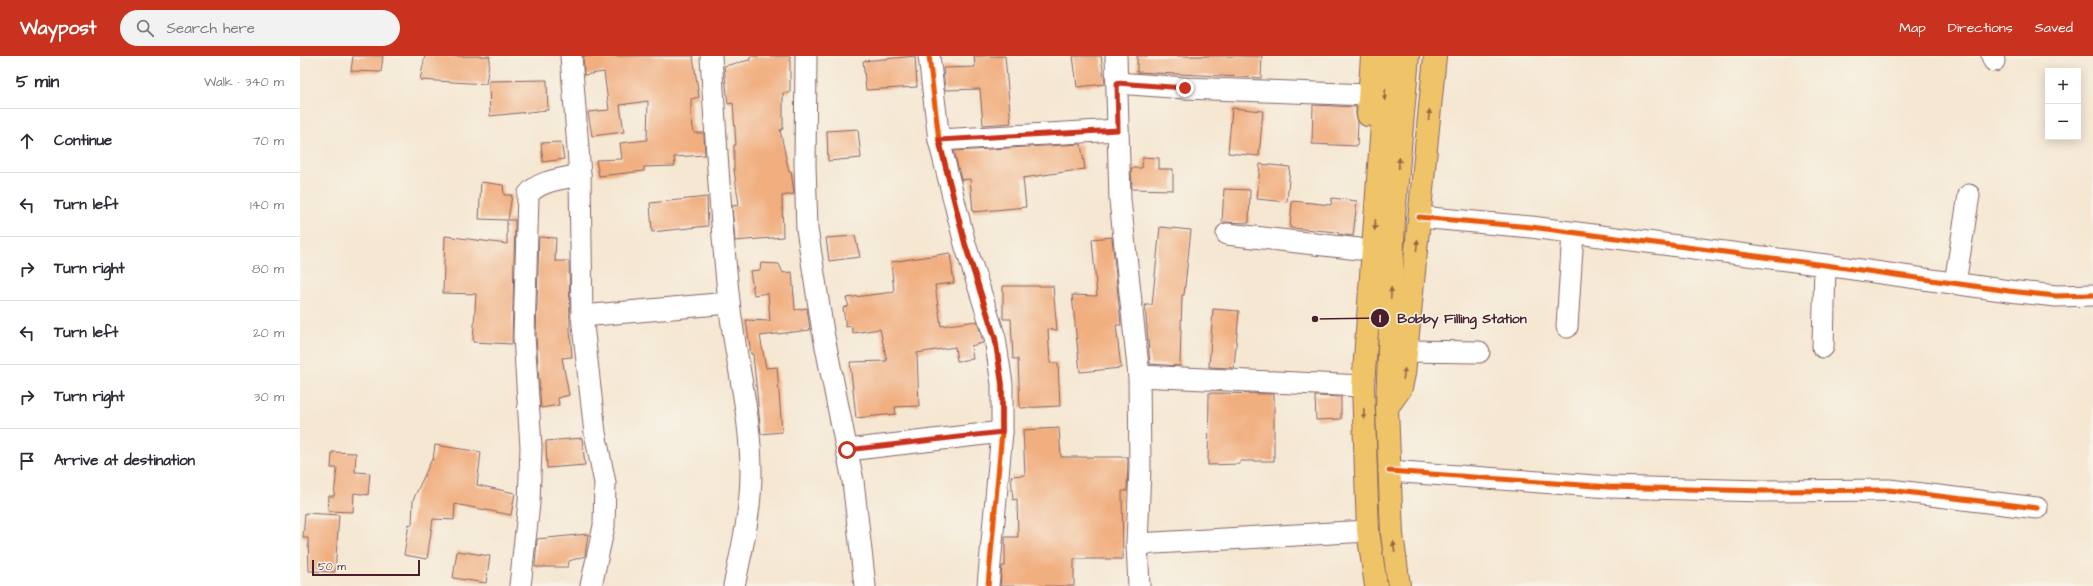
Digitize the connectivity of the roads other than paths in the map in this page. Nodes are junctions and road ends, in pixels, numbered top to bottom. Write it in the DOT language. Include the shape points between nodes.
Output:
graph roads {
  1 [pos="571,56"];
  2 [pos="711,56"];
  3 [pos="806,56"];
  4 [pos="929,56"];
  5 [pos="1116,56"];
  6 [pos="1372,56"];
  7 [pos="1387,56"];
  8 [pos="1408,56"];
  9 [pos="1435,56"];
  10 [pos="1117,83"];
  11 [pos="1369,95"];
  12 [pos="1118,130"];
  13 [pos="939,140"];
  14 [pos="580,175"];
  15 [pos="1969,195"];
  16 [pos="1419,217"];
  17 [pos="1573,233"];
  18 [pos="1227,234"];
  19 [pos="1359,249"];
  20 [pos="1825,265"];
  21 [pos="1955,283"];
  22 [pos="2093,295"];
  23 [pos="729,303"];
  24 [pos="582,316"];
  25 [pos="1567,327"];
  26 [pos="1823,347"];
  27 [pos="1406,351"];
  28 [pos="1479,352"];
  29 [pos="1139,376"];
  30 [pos="1363,379"];
  31 [pos="1387,408"];
  32 [pos="1002,432"];
  33 [pos="847,450"];
  34 [pos="1389,471"];
  35 [pos="2037,508"];
  36 [pos="1368,531"];
  37 [pos="1137,544"];
  38 [pos="520,586"];
  39 [pos="591,586"];
  40 [pos="734,586"];
  41 [pos="865,586"];
  42 [pos="988,586"];
  43 [pos="1138,586"];
  44 [pos="1376,586"];
  45 [pos="1399,586"];
  1 -- 14 [label="street"];
  2 -- 23 [label="street"];
  3 -- 33 [label="street" via="805,165 808,229 823,332"];
  4 -- 13 [label="street"];
  5 -- 10 [label="street"];
  6 -- 11 [label="main road"];
  7 -- 30 [label="main road, one-way"];
  31 -- 8 [label="main road, one-way" via="1394,216"];
  16 -- 9 [label="main road, one-way"];
  10 -- 11 [label="street"];
  10 -- 12 [label="street"];
  11 -- 19 [label="main road"];
  12 -- 13 [label="street"];
  12 -- 29 [label="street" via="1120,200"];
  13 -- 32 [label="street" via="965,244 995,338 1002,384"];
  14 -- 24 [label="street"];
  14 -- 38 [label="street" via="537,186 528,195 524,336 532,447"];
  15 -- 21 [label="street"];
  16 -- 17 [label="street"];
  27 -- 16 [label="main road, one-way"];
  17 -- 20 [label="street"];
  17 -- 25 [label="street"];
  18 -- 19 [label="street"];
  19 -- 30 [label="main road" via="1353,346"];
  20 -- 21 [label="street"];
  20 -- 26 [label="street"];
  21 -- 22 [label="street" via="2056,296"];
  23 -- 24 [label="street"];
  23 -- 40 [label="street" via="746,404 751,472 748,512"];
  24 -- 39 [label="street" via="595,433 605,483 604,526"];
  27 -- 28 [label="street"];
  31 -- 27 [label="main road, one-way" via="1401,388"];
  29 -- 30 [label="street"];
  29 -- 37 [label="street" via="1140,468"];
  30 -- 36 [label="main road, one-way"];
  31 -- 34 [label="main road"];
  32 -- 33 [label="street"];
  32 -- 42 [label="street"];
  33 -- 41 [label="street"];
  34 -- 35 [label="street" via="1609,487 1764,491 1889,490"];
  45 -- 34 [label="main road, one-way" via="1392,534"];
  36 -- 37 [label="street"];
  36 -- 44 [label="main road"];
  37 -- 43 [label="street"];
}
